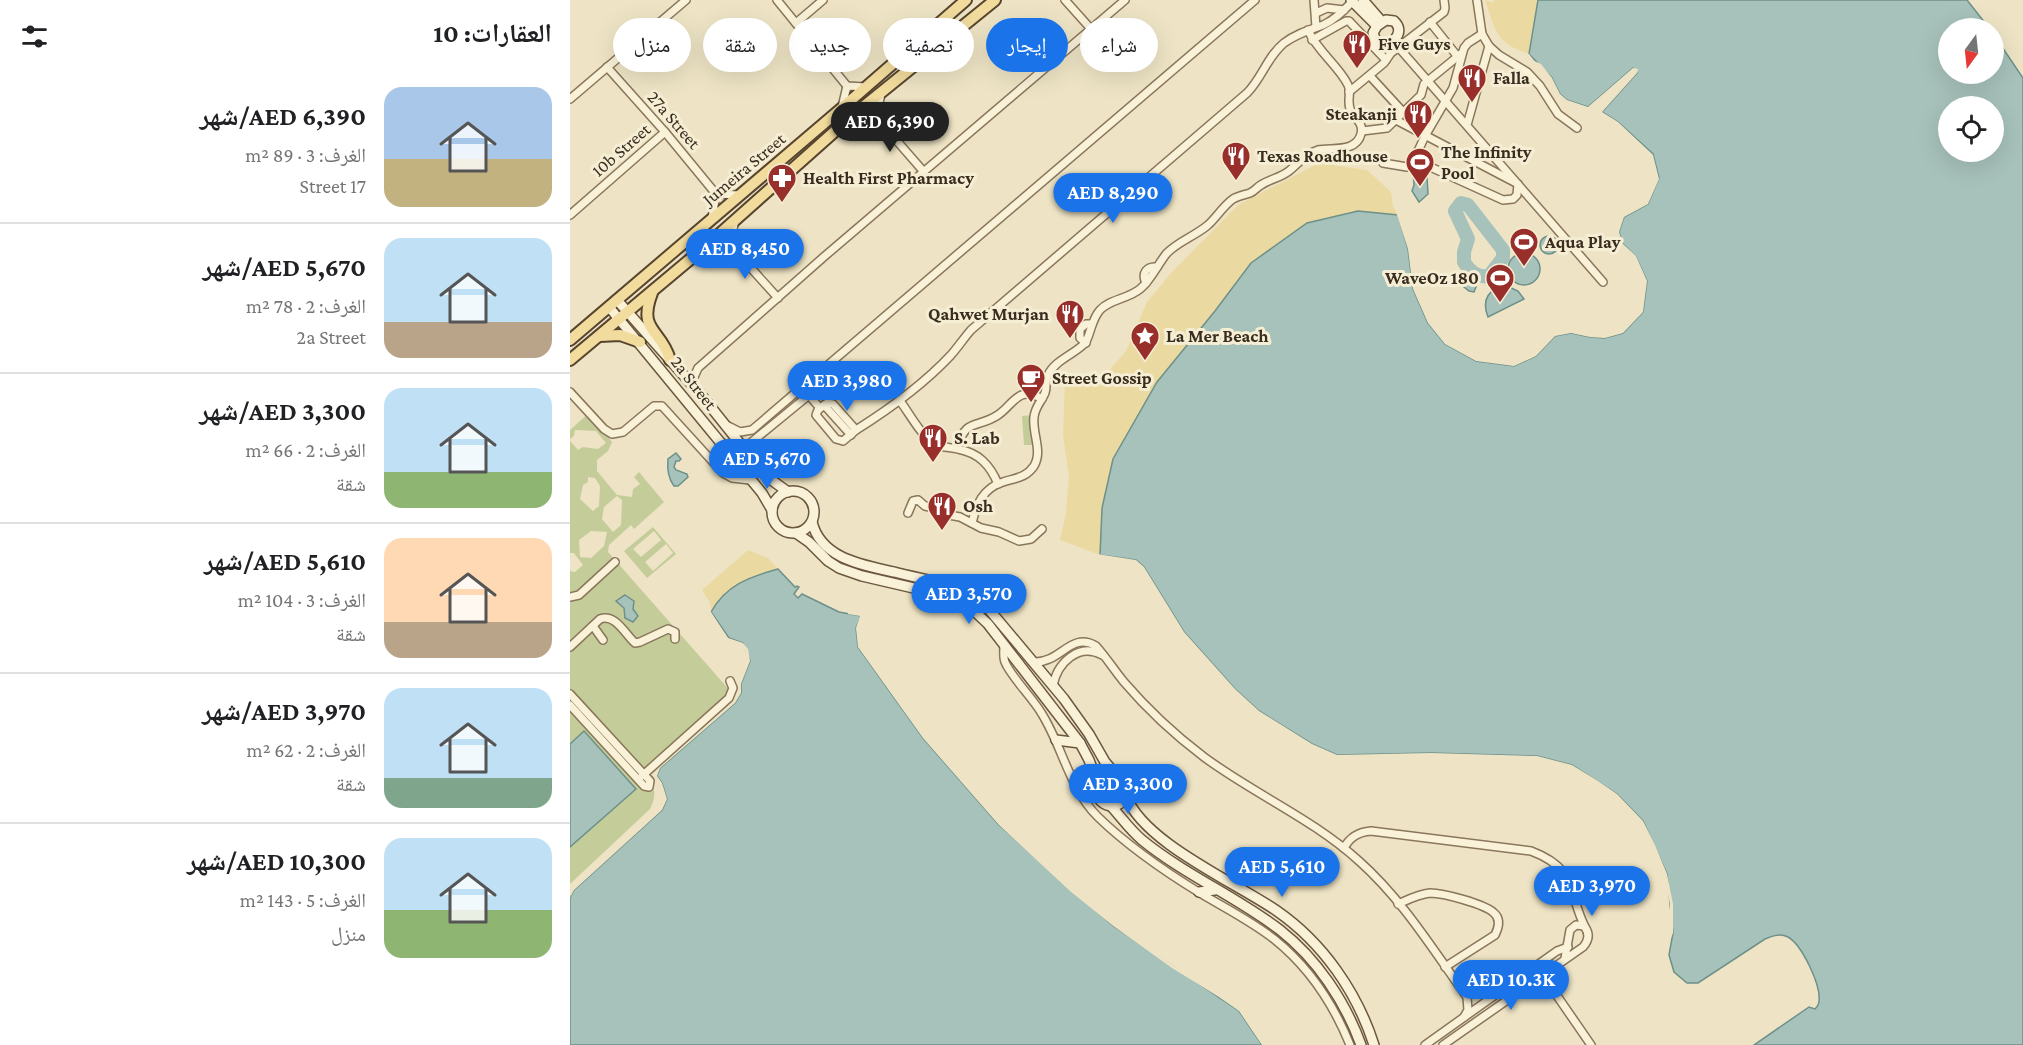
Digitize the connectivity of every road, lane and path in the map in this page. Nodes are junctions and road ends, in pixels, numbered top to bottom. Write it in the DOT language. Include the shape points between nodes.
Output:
graph roads {
  1 [pos="686,0"];
  2 [pos="777,0"];
  3 [pos="823,0"];
  4 [pos="966,0"];
  5 [pos="995,0"];
  6 [pos="1065,0"];
  7 [pos="1125,0"];
  8 [pos="1255,0"];
  9 [pos="1314,0"];
  10 [pos="1363,0"];
  11 [pos="1444,0"];
  12 [pos="1477,0"];
  13 [pos="1352,1"];
  14 [pos="1344,10"];
  15 [pos="1316,13"];
  16 [pos="793,18"];
  17 [pos="801,18"];
  18 [pos="1081,18"];
  19 [pos="1103,18"];
  20 [pos="1430,22"];
  21 [pos="1380,24"];
  22 [pos="1312,28"];
  23 [pos="1482,34"];
  24 [pos="1080,38"];
  25 [pos="1312,40"];
  26 [pos="1396,44"];
  27 [pos="1489,46"];
  28 [pos="1460,55"];
  29 [pos="1386,60"];
  30 [pos="607,67"];
  31 [pos="836,72"];
  32 [pos="1370,76"];
  33 [pos="1428,80"];
  34 [pos="847,86"];
  35 [pos="866,87"];
  36 [pos="882,92"];
  37 [pos="1349,92"];
  38 [pos="570,99"];
  39 [pos="1446,101"];
  40 [pos="842,108"];
  41 [pos="1404,113"];
  42 [pos="852,116"];
  43 [pos="876,117"];
  44 [pos="1396,120"];
  45 [pos="1467,126"];
  46 [pos="1577,128"];
  47 [pos="1362,131"];
  48 [pos="665,132"];
  49 [pos="1425,136"];
  50 [pos="1415,160"];
  51 [pos="1383,164"];
  52 [pos="924,172"];
  53 [pos="1518,184"];
  54 [pos="716,194"];
  55 [pos="740,195"];
  56 [pos="570,215"];
  57 [pos="712,218"];
  58 [pos="735,220"];
  59 [pos="730,245"];
  60 [pos="706,246"];
  61 [pos="1603,282"];
  62 [pos="652,293"];
  63 [pos="778,298"];
  64 [pos="613,303"];
  65 [pos="624,316"];
  66 [pos="600,336"];
  67 [pos="570,340"];
  68 [pos="640,342"];
  69 [pos="570,360"];
  70 [pos="670,360"];
  71 [pos="698,368"];
  72 [pos="680,371"];
  73 [pos="691,384"];
  74 [pos="802,388"];
  75 [pos="570,392"];
  76 [pos="809,395"];
  77 [pos="1042,399"];
  78 [pos="900,401"];
  79 [pos="822,406"];
  80 [pos="722,422"];
  81 [pos="854,433"];
  82 [pos="718,440"];
  83 [pos="742,446"];
  84 [pos="957,448"];
  85 [pos="750,480"];
  86 [pos="998,484"];
  87 [pos="788,492"];
  88 [pos="772,510"];
  89 [pos="908,513"];
  90 [pos="812,522"];
  91 [pos="972,523"];
  92 [pos="1042,529"];
  93 [pos="795,533"];
  94 [pos="615,562"];
  95 [pos="570,597"];
  96 [pos="593,626"];
  97 [pos="675,639"];
  98 [pos="603,640"];
  99 [pos="1004,644"];
  100 [pos="570,647"];
  101 [pos="1103,656"];
  102 [pos="1034,662"];
  103 [pos="730,681"];
  104 [pos="1053,686"];
  105 [pos="570,694"];
  106 [pos="570,705"];
  107 [pos="592,724"];
  108 [pos="1056,740"];
  109 [pos="1080,742"];
  110 [pos="1118,777"];
  111 [pos="1098,784"];
  112 [pos="1126,796"];
  113 [pos="1111,806"];
  114 [pos="1344,848"];
  115 [pos="1215,890"];
  116 [pos="1199,892"];
  117 [pos="1398,904"];
  118 [pos="1578,907"];
  119 [pos="1571,928"];
  120 [pos="1586,929"];
  121 [pos="1568,947"];
  122 [pos="1565,958"];
  123 [pos="1446,967"];
  124 [pos="1542,974"];
  125 [pos="1467,997"];
  126 [pos="1487,1001"];
  127 [pos="1464,1017"];
  128 [pos="1350,1045"];
  129 [pos="1360,1045"];
  130 [pos="1374,1045"];
  131 [pos="1425,1045"];
  132 [pos="1443,1045"];
  133 [pos="1591,1045"];
  1 -- 30 [label="street"];
  2 -- 16 [label="street"];
  3 -- 17 [label="street"];
  4 -- 35 [label="main road, Jumeira Street"];
  5 -- 36 [label="main road, Jumeira Street"];
  6 -- 18 [label="street"];
  7 -- 19 [label="street"];
  8 -- 74 [label="street"];
  9 -- 15 [label="street"];
  10 -- 21 [label="street"];
  11 -- 20 [label="street" via="1444,12"];
  12 -- 23 [label="street"];
  13 -- 14 [label="street"];
  13 -- 21 [label="street"];
  14 -- 15 [label="street" via="1332,8"];
  14 -- 22 [label="street"];
  15 -- 22 [label="street"];
  20 -- 26 [label="street"];
  20 -- 28 [label="street"];
  21 -- 26 [label="street" via="1390,20 1398,24"];
  21 -- 26 [label="street" via="1373,33 1376,41"];
  22 -- 25 [label="street"];
  22 -- 78 [label="street" via="1278,49 1247,93 971,330 939,368"];
  23 -- 27 [label="street"];
  23 -- 28 [label="street"];
  24 -- 52 [label="street"];
  25 -- 29 [label="street" via="1349,21"];
  25 -- 37 [label="street" via="1347,84"];
  26 -- 29 [label="street"];
  26 -- 33 [label="street"];
  27 -- 45 [label="street"];
  27 -- 46 [label="street" via="1527,72 1558,114"];
  28 -- 33 [label="street"];
  28 -- 39 [label="street"];
  29 -- 32 [label="street"];
  30 -- 38 [label="street"];
  30 -- 48 [label="street, 27a Street"];
  31 -- 34 [label="street"];
  32 -- 37 [label="street"];
  32 -- 41 [label="street"];
  33 -- 39 [label="street"];
  33 -- 41 [label="street" via="1421,95"];
  34 -- 35 [label="street"];
  34 -- 40 [label="street"];
  35 -- 40 [label="main road, Jumeira Street"];
  36 -- 42 [label="main road, Jumeira Street"];
  36 -- 43 [label="street"];
  37 -- 47 [label="street" via="1350,110"];
  39 -- 45 [label="street"];
  39 -- 49 [label="street"];
  40 -- 55 [label="main road, Jumeira Street"];
  41 -- 44 [label="street"];
  42 -- 43 [label="street"];
  42 -- 58 [label="main road, Jumeira Street"];
  43 -- 52 [label="street"];
  44 -- 47 [label="street" via="1383,129"];
  44 -- 49 [label="street"];
  45 -- 53 [label="street"];
  47 -- 77 [label="street" via="1352,146 1312,152 1283,176 1232,200 1207,226 1174,246 1146,283 1099,312 1086,343 1052,369"];
  48 -- 54 [label="street, 27a Street"];
  48 -- 56 [label="street, 10b Street"];
  49 -- 50 [label="street"];
  49 -- 53 [label="street"];
  50 -- 51 [label="street" via="1407,166"];
  50 -- 53 [label="street" via="1503,200 1513,199"];
  52 -- 63 [label="street"];
  53 -- 61 [label="street"];
  54 -- 55 [label="street"];
  54 -- 57 [label="street"];
  55 -- 57 [label="main road, Jumeira Street"];
  57 -- 64 [label="main road, Jumeira Street"];
  58 -- 59 [label="street"];
  58 -- 60 [label="main road, Jumeira Street"];
  59 -- 60 [label="street"];
  59 -- 63 [label="street"];
  60 -- 62 [label="main road, Jumeira Street"];
  62 -- 65 [label="main road, Jumeira Street"];
  62 -- 70 [label="main road" via="647,321 667,349"];
  63 -- 71 [label="street"];
  64 -- 65 [label="street, 2a Street"];
  64 -- 67 [label="main road, Jumeira Street"];
  65 -- 66 [label="main road, Jumeira Street"];
  65 -- 68 [label="street, 2a Street"];
  65 -- 70 [label="street, 2a Street"];
  66 -- 68 [label="main road" via="620,335"];
  66 -- 69 [label="main road, Jumeira Street"];
  68 -- 82 [label="street, 2a Street"];
  70 -- 72 [label="street, 2a Street"];
  71 -- 72 [label="street"];
  71 -- 73 [label="street"];
  72 -- 73 [label="street, 2a Street"];
  73 -- 80 [label="street, 2a Street"];
  74 -- 76 [label="street"];
  74 -- 80 [label="street" via="749,432 740,432"];
  75 -- 85 [label="street" via="608,432 618,434 654,406 662,406 723,473"];
  76 -- 79 [label="street"];
  76 -- 83 [label="street" via="754,441"];
  77 -- 84 [label="street" via="1031,394 1019,396 996,416 966,429"];
  77 -- 86 [label="street" via="1034,418 1036,462 1024,476"];
  78 -- 81 [label="street"];
  78 -- 84 [label="street" via="930,440"];
  79 -- 81 [label="street" via="833,404"];
  79 -- 81 [label="street" via="816,415 836,439 843,441"];
  80 -- 83 [label="street, 2a Street"];
  82 -- 83 [label="street" via="733,447"];
  82 -- 85 [label="street, 2a Street"];
  83 -- 87 [label="street, 2a Street" via="766,476"];
  84 -- 86 [label="street" via="982,458"];
  85 -- 88 [label="street, 2a Street"];
  86 -- 91 [label="street" via="982,496"];
  87 -- 88 [label="street" via="777,499"];
  87 -- 90 [label="street, 2a Street" via="810,500 814,509"];
  88 -- 93 [label="street, 2a Street" via="778,527"];
  89 -- 91 [label="street" via="913,501 918,500 943,514"];
  90 -- 93 [label="street"];
  90 -- 102 [label="street" via="823,543 846,559 974,595 990,608"];
  91 -- 92 [label="street" via="1019,541 1031,539"];
  93 -- 99 [label="street" via="845,571 958,600 988,624"];
  94 -- 95 [label="street" via="579,595"];
  96 -- 97 [label="street" via="606,617 635,643 668,629 675,632"];
  96 -- 98 [label="street"];
  96 -- 100 [label="street"];
  99 -- 108 [label="street" via="1006,664 1042,713"];
  99 -- 109 [label="street"];
  101 -- 102 [label="street" via="1091,643 1079,642 1049,661"];
  101 -- 104 [label="street" via="1091,650 1077,652 1059,669"];
  101 -- 114 [label="street" via="1149,709 1202,756"];
  102 -- 104 [label="street"];
  103 -- 107 [label="street" via="733,688 729,698 641,777"];
  104 -- 110 [label="street"];
  105 -- 107 [label="street"];
  106 -- 107 [label="street"];
  108 -- 109 [label="street"];
  108 -- 116 [label="street" via="1073,783 1092,811 1150,860"];
  109 -- 111 [label="street"];
  110 -- 111 [label="street" via="1107,777"];
  110 -- 112 [label="street" via="1126,785"];
  111 -- 113 [label="street" via="1098,799"];
  112 -- 113 [label="street" via="1122,803"];
  112 -- 130 [label="street" via="1140,819 1169,843 1279,912 1314,943 1350,990"];
  113 -- 115 [label="street" via="1144,841"];
  114 -- 117 [label="street"];
  114 -- 118 [label="street" via="1352,837 1371,831 1531,851 1563,872"];
  115 -- 116 [label="street"];
  115 -- 129 [label="street" via="1275,926 1308,956 1351,1020"];
  116 -- 128 [label="street" via="1260,929 1294,956 1326,998"];
  117 -- 123 [label="street"];
  117 -- 123 [label="street" via="1420,895 1443,894 1496,915 1499,927 1495,934"];
  118 -- 119 [label="street"];
  118 -- 120 [label="street"];
  119 -- 120 [label="street" via="1579,925"];
  119 -- 121 [label="street"];
  120 -- 122 [label="street" via="1585,944"];
  121 -- 122 [label="street"];
  121 -- 126 [label="street"];
  122 -- 124 [label="street"];
  123 -- 125 [label="street"];
  124 -- 132 [label="street"];
  124 -- 133 [label="street"];
  125 -- 126 [label="street"];
  125 -- 127 [label="street"];
  126 -- 127 [label="street"];
  127 -- 131 [label="street"];
}
